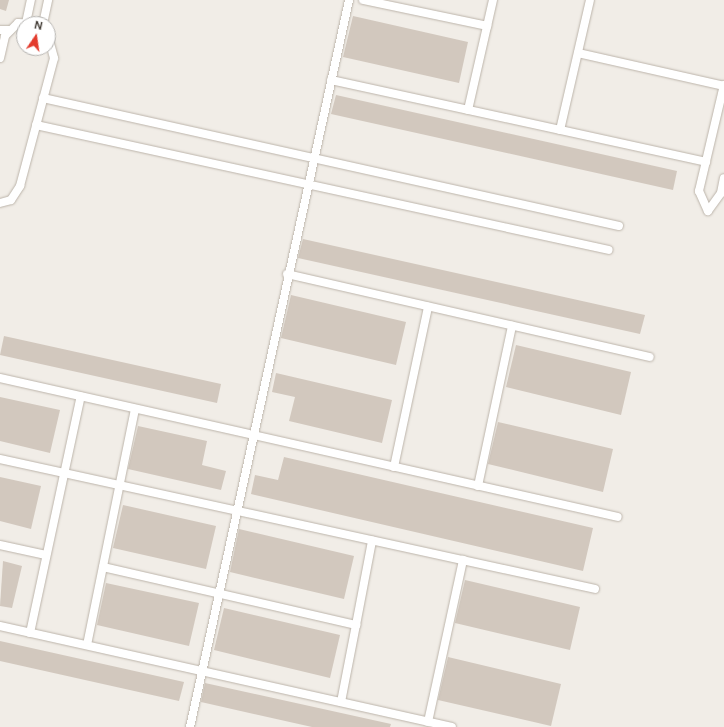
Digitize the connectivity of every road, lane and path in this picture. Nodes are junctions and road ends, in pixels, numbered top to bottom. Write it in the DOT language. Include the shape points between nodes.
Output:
graph roads {
  1 [pos="31,0"];
  2 [pos="48,0"];
  3 [pos="349,0"];
  4 [pos="363,0"];
  5 [pos="493,0"];
  6 [pos="590,0"];
  7 [pos="28,16"];
  8 [pos="45,16"];
  9 [pos="16,25"];
  10 [pos="487,26"];
  11 [pos="0,30"];
  12 [pos="10,30"];
  13 [pos="1,48"];
  14 [pos="578,53"];
  15 [pos="53,56"];
  16 [pos="0,58"];
  17 [pos="331,80"];
  18 [pos="724,86"];
  19 [pos="43,98"];
  20 [pos="468,110"];
  21 [pos="36,125"];
  22 [pos="560,130"];
  23 [pos="313,156"];
  24 [pos="706,162"];
  25 [pos="724,178"];
  26 [pos="307,184"];
  27 [pos="0,203"];
  28 [pos="618,226"];
  29 [pos="608,250"];
  30 [pos="287,274"];
  31 [pos="428,307"];
  32 [pos="512,326"];
  33 [pos="650,357"];
  34 [pos="0,378"];
  35 [pos="81,396"];
  36 [pos="135,409"];
  37 [pos="252,435"];
  38 [pos="0,459"];
  39 [pos="394,467"];
  40 [pos="64,473"];
  41 [pos="120,485"];
  42 [pos="478,486"];
  43 [pos="236,511"];
  44 [pos="618,517"];
  45 [pos="372,540"];
  46 [pos="0,545"];
  47 [pos="46,555"];
  48 [pos="463,560"];
  49 [pos="103,567"];
  50 [pos="595,590"];
  51 [pos="218,594"];
  52 [pos="0,626"];
  53 [pos="356,626"];
  54 [pos="30,633"];
  55 [pos="87,646"];
  56 [pos="202,671"];
  57 [pos="341,702"];
  58 [pos="428,722"];
  59 [pos="190,727"];
  60 [pos="452,727"];
  1 -- 7 [label="street"];
  2 -- 8 [label="street"];
  3 -- 17 [label="street"];
  4 -- 10 [label="street"];
  5 -- 10 [label="street"];
  6 -- 14 [label="street"];
  9 -- 12 [label="street"];
  10 -- 20 [label="street"];
  11 -- 12 [label="street"];
  12 -- 13 [label="street"];
  13 -- 16 [label="street"];
  14 -- 18 [label="street"];
  14 -- 22 [label="street"];
  15 -- 19 [label="street"];
  17 -- 20 [label="street"];
  17 -- 23 [label="street"];
  18 -- 24 [label="street"];
  19 -- 21 [label="street"];
  19 -- 23 [label="street"];
  20 -- 22 [label="street"];
  21 -- 26 [label="street"];
  21 -- 27 [label="street" via="20,186 11,200"];
  22 -- 24 [label="street"];
  23 -- 26 [label="street"];
  23 -- 28 [label="street"];
  24 -- 25 [label="street" via="699,191 708,211 721,192"];
  26 -- 29 [label="street"];
  26 -- 30 [label="street"];
  30 -- 31 [label="street"];
  30 -- 37 [label="street"];
  31 -- 32 [label="street"];
  31 -- 39 [label="street"];
  32 -- 33 [label="street"];
  32 -- 42 [label="street"];
  34 -- 35 [label="street"];
  35 -- 36 [label="street"];
  35 -- 40 [label="street"];
  36 -- 37 [label="street"];
  36 -- 41 [label="street"];
  37 -- 39 [label="street"];
  37 -- 43 [label="street"];
  38 -- 40 [label="street"];
  39 -- 42 [label="street"];
  40 -- 41 [label="street"];
  40 -- 47 [label="street"];
  41 -- 43 [label="street"];
  41 -- 49 [label="street"];
  42 -- 44 [label="street"];
  43 -- 45 [label="street"];
  43 -- 51 [label="street"];
  45 -- 48 [label="street"];
  45 -- 53 [label="street"];
  46 -- 47 [label="street"];
  47 -- 54 [label="street"];
  48 -- 50 [label="street"];
  48 -- 58 [label="street"];
  49 -- 51 [label="street"];
  49 -- 55 [label="street"];
  51 -- 53 [label="street"];
  51 -- 56 [label="street"];
  52 -- 54 [label="street"];
  53 -- 57 [label="street"];
  54 -- 55 [label="street"];
  55 -- 56 [label="street"];
  56 -- 57 [label="street"];
  56 -- 59 [label="street"];
  57 -- 58 [label="street"];
  58 -- 60 [label="street"];
}
